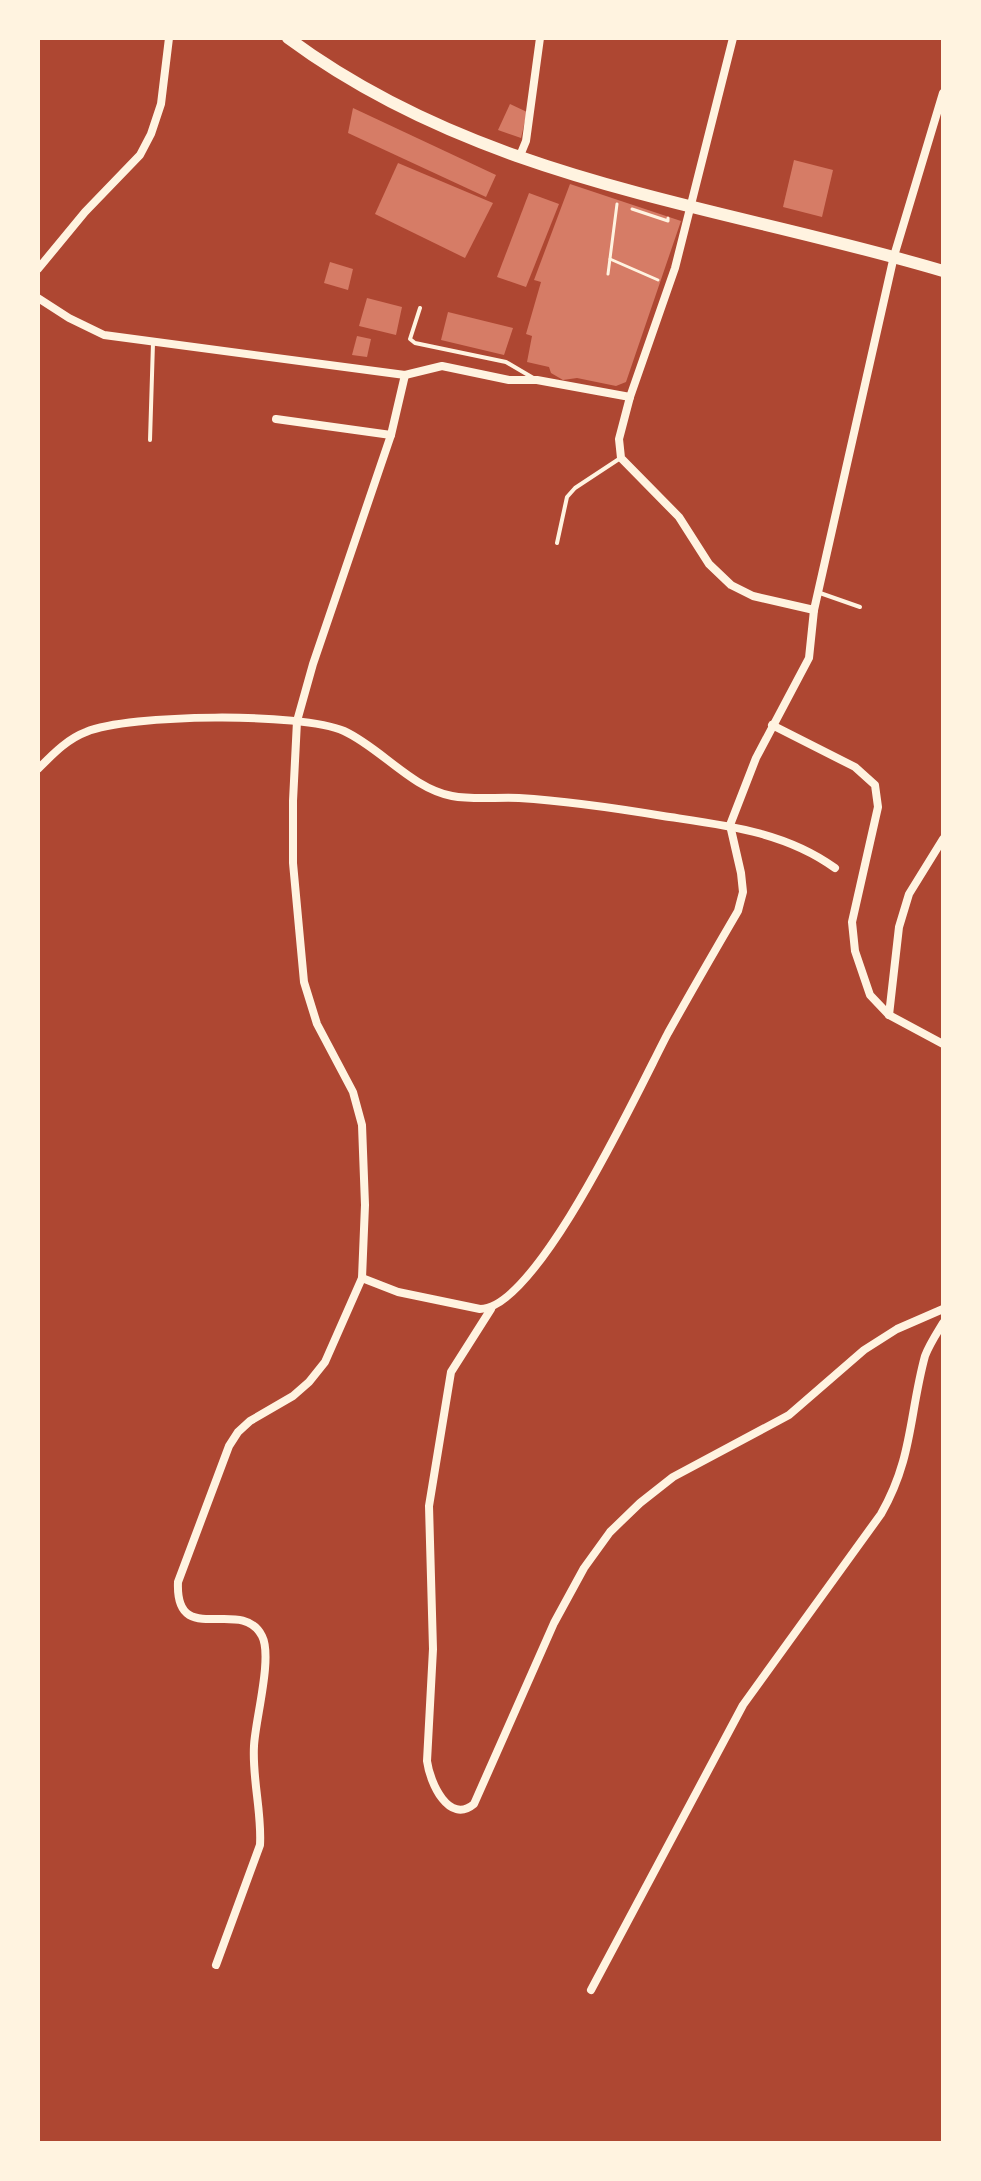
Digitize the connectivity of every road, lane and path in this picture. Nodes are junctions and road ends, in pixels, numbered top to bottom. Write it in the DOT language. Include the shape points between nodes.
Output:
graph roads {
  1 [pos="169,38"];
  2 [pos="288,38"];
  3 [pos="540,38"];
  4 [pos="733,38"];
  5 [pos="943,93"];
  6 [pos="940,114"];
  7 [pos="519,158"];
  8 [pos="605,199"];
  9 [pos="690,208"];
  10 [pos="894,256"];
  11 [pos="610,259"];
  12 [pos="38,269"];
  13 [pos="943,271"];
  14 [pos="608,274"];
  15 [pos="669,285"];
  16 [pos="38,298"];
  17 [pos="420,308"];
  18 [pos="153,340"];
  19 [pos="405,375"];
  20 [pos="537,380"];
  21 [pos="630,397"];
  22 [pos="276,419"];
  23 [pos="391,435"];
  24 [pos="150,440"];
  25 [pos="621,458"];
  26 [pos="557,543"];
  27 [pos="820,593"];
  28 [pos="860,607"];
  29 [pos="814,610"];
  30 [pos="297,721"];
  31 [pos="772,725"];
  32 [pos="38,769"];
  33 [pos="730,825"];
  34 [pos="943,839"];
  35 [pos="835,868"];
  36 [pos="889,1015"];
  37 [pos="943,1044"];
  38 [pos="362,1278"];
  39 [pos="491,1309"];
  40 [pos="943,1309"];
  41 [pos="943,1323"];
  42 [pos="216,1965"];
  43 [pos="591,1990"];
  1 -- 12 [label="street" via="161,104 140,155"];
  2 -- 7 [label="main road" via="412,112"];
  3 -- 7 [label="street"];
  4 -- 9 [label="street"];
  5 -- 6 [label="street"];
  6 -- 10 [label="street"];
  7 -- 9 [label="main road"];
  8 -- 11 [label="path" via="617,204"];
  9 -- 10 [label="main road"];
  9 -- 15 [label="street"];
  10 -- 13 [label="main road"];
  10 -- 27 [label="street"];
  11 -- 14 [label="path"];
  11 -- 15 [label="path"];
  15 -- 21 [label="street"];
  16 -- 18 [label="street" via="104,335"];
  17 -- 20 [label="lane" via="410,339 415,343 506,362"];
  18 -- 19 [label="street"];
  18 -- 24 [label="lane"];
  19 -- 20 [label="street" via="442,366 509,380"];
  19 -- 23 [label="street"];
  20 -- 21 [label="street"];
  21 -- 25 [label="street" via="619,439"];
  22 -- 23 [label="street"];
  23 -- 30 [label="street"];
  25 -- 26 [label="lane" via="567,497"];
  25 -- 29 [label="street" via="679,517 709,564 731,585 753,596"];
  27 -- 28 [label="lane"];
  27 -- 29 [label="street"];
  29 -- 31 [label="street" via="809,658"];
  30 -- 32 [label="street" via="111,724 84,732"];
  30 -- 33 [label="street" via="340,729 430,789 454,796 544,800"];
  30 -- 38 [label="street" via="293,863 304,982 317,1024 353,1092 362,1125"];
  31 -- 33 [label="street"];
  31 -- 36 [label="street" via="855,767 875,785 878,807 852,922 855,951 870,995"];
  33 -- 35 [label="street" via="800,847"];
  33 -- 39 [label="street" via="743,892 738,911 570,1218 532,1271"];
  34 -- 36 [label="street" via="909,894 899,927"];
  36 -- 37 [label="street"];
  38 -- 39 [label="street" via="398,1292"];
  38 -- 42 [label="street" via="325,1362 293,1396 250,1421 229,1446 178,1582 183,1611 195,1619 239,1620 254,1626 266,1654 253,1748 260,1845"];
  39 -- 40 [label="street" via="451,1372 429,1506 433,1649 427,1761 429,1777 458,1812 474,1804 584,1568 640,1503 673,1477 789,1415 864,1350"];
  41 -- 43 [label="street" via="926,1353 895,1489 743,1705"];
}
